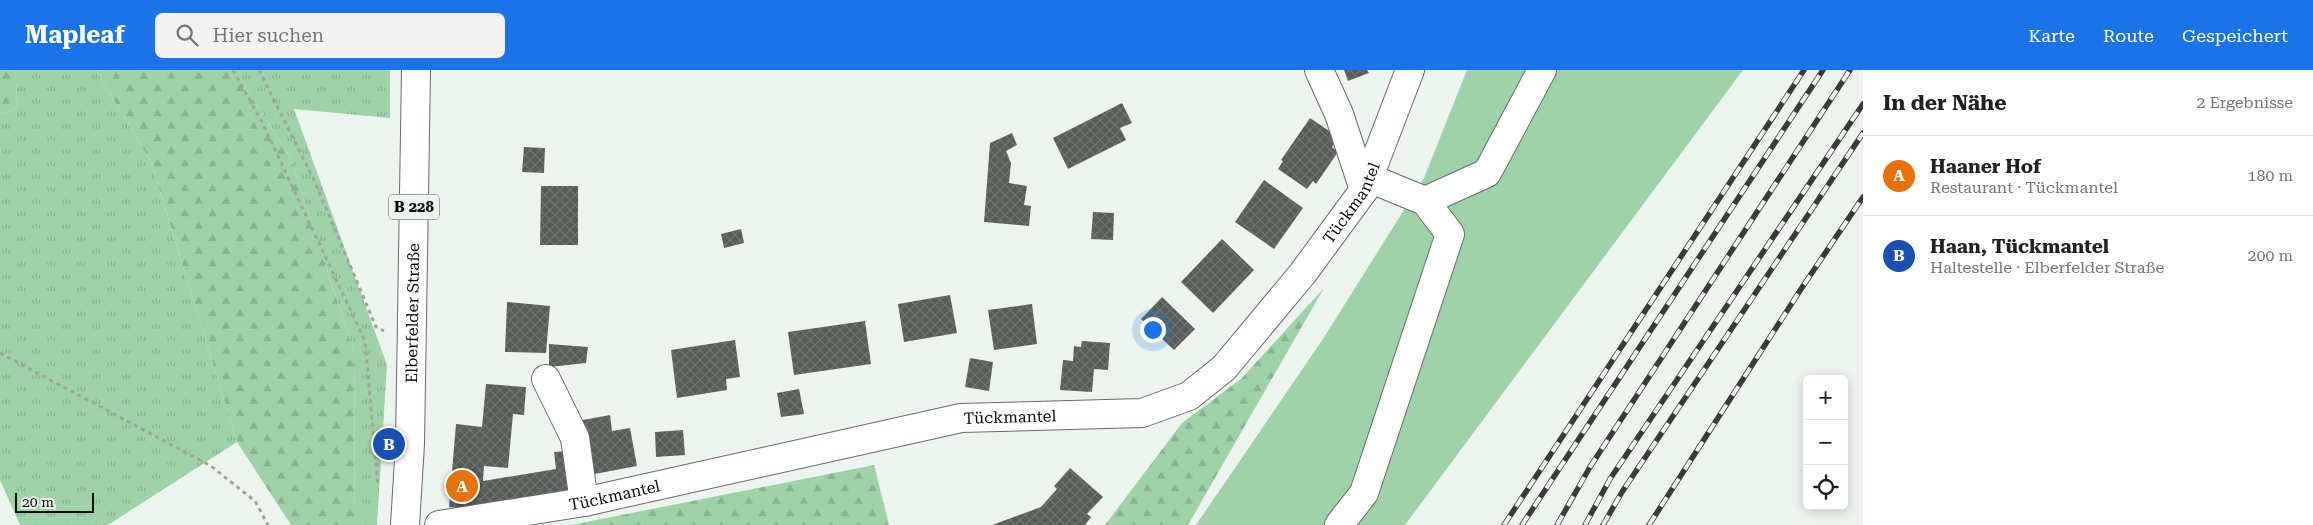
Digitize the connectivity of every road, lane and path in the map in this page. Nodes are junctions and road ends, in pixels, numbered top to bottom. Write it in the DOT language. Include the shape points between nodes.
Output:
graph roads {
  1 [pos="233,70"];
  2 [pos="259,70"];
  3 [pos="416,70"];
  4 [pos="1320,70"];
  5 [pos="1410,70"];
  6 [pos="1542,70"];
  7 [pos="1366,184"];
  8 [pos="1425,201"];
  9 [pos="412,344"];
  10 [pos="0,353"];
  11 [pos="546,379"];
  12 [pos="379,488"];
  13 [pos="584,502"];
  14 [pos="268,525"];
  15 [pos="405,525"];
  16 [pos="439,525"];
  17 [pos="1339,525"];
  1 -- 12 [label="path" via="262,122 365,341"];
  2 -- 9 [label="path" via="315,182 376,328"];
  3 -- 9 [label="street, Elberfelder Straße / B 228"];
  4 -- 7 [label="street"];
  5 -- 7 [label="street, Tückmantel"];
  6 -- 8 [label="street" via="1487,173"];
  7 -- 8 [label="street"];
  7 -- 13 [label="street, Tückmantel" via="1303,273 1224,368 1189,396 1142,413 961,418"];
  8 -- 17 [label="street" via="1450,234 1364,493"];
  9 -- 15 [label="street, Elberfelder Straße / B 228"];
  10 -- 14 [label="path" via="211,466 256,502"];
  11 -- 13 [label="street" via="575,438"];
  13 -- 16 [label="street, Tückmantel"];
}
